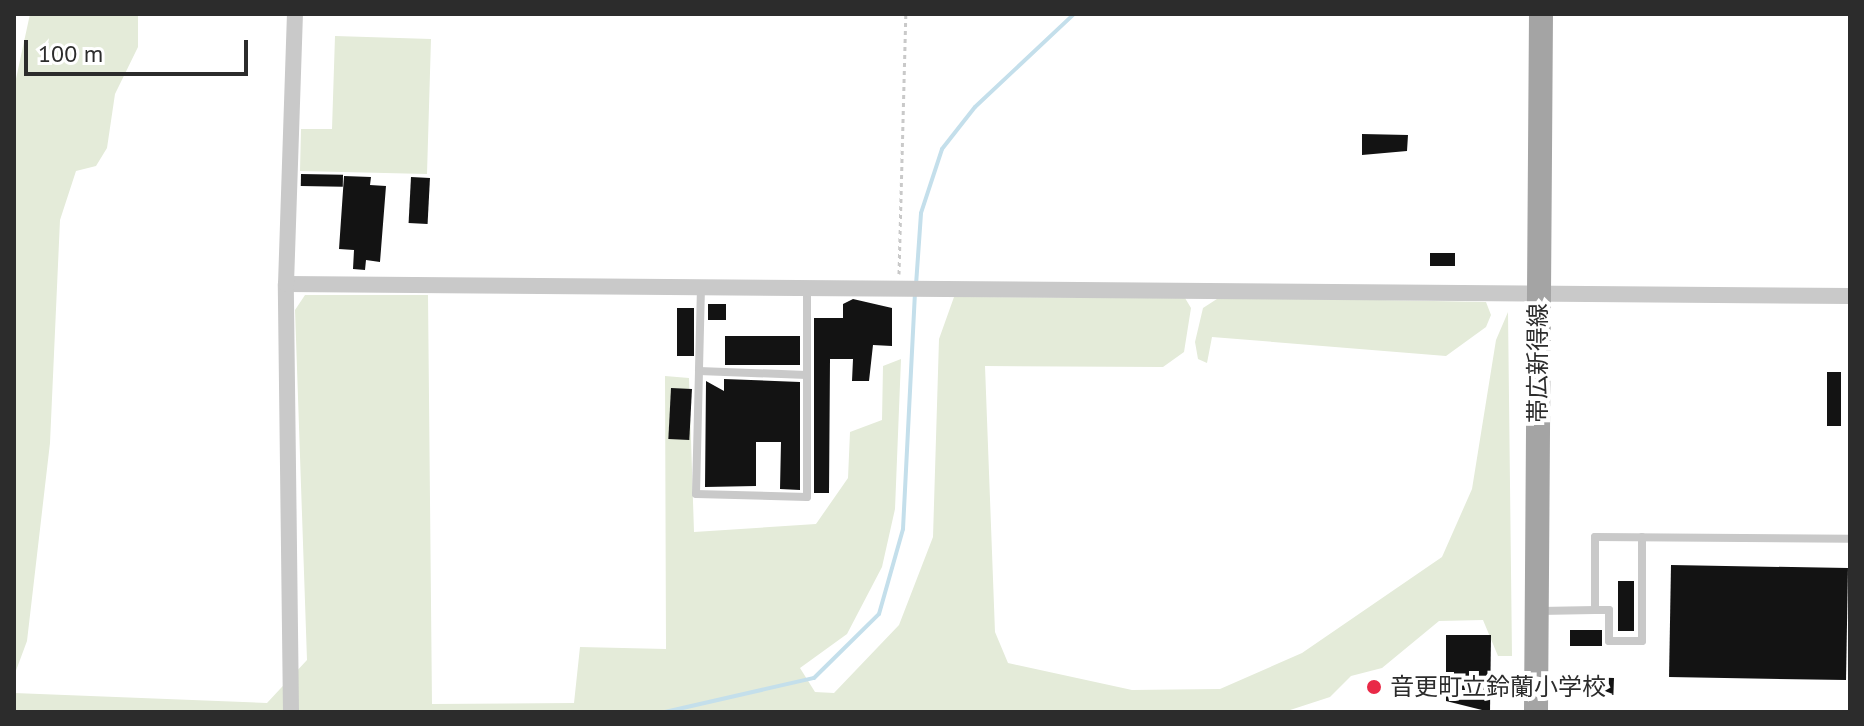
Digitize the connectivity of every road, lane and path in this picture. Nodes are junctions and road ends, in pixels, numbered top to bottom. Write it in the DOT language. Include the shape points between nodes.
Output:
graph roads {
  1 [pos="295,14"];
  2 [pos="906,14"];
  3 [pos="1541,14"];
  4 [pos="286,284"];
  5 [pos="701,287"];
  6 [pos="807,288"];
  7 [pos="900,289"];
  8 [pos="1538,295"];
  9 [pos="1850,296"];
  10 [pos="699,371"];
  11 [pos="807,375"];
  12 [pos="1642,537"];
  13 [pos="1850,539"];
  14 [pos="1595,610"];
  15 [pos="1537,611"];
  16 [pos="291,712"];
  17 [pos="1536,712"];
  1 -- 4 [label="street"];
  2 -- 7 [label="path"];
  3 -- 8 [label="main road, 帯広新得線"];
  4 -- 5 [label="street"];
  4 -- 16 [label="street"];
  5 -- 6 [label="street"];
  5 -- 10 [label="lane"];
  6 -- 7 [label="street"];
  6 -- 11 [label="lane"];
  7 -- 8 [label="street"];
  8 -- 9 [label="street"];
  8 -- 15 [label="main road, 帯広新得線"];
  10 -- 11 [label="lane"];
  10 -- 11 [label="lane" via="696,494 807,497"];
  12 -- 13 [label="lane"];
  12 -- 14 [label="lane" via="1595,537"];
  12 -- 14 [label="lane" via="1642,641 1609,641 1609,610"];
  14 -- 15 [label="lane"];
  15 -- 17 [label="main road, 帯広新得線"];
}
